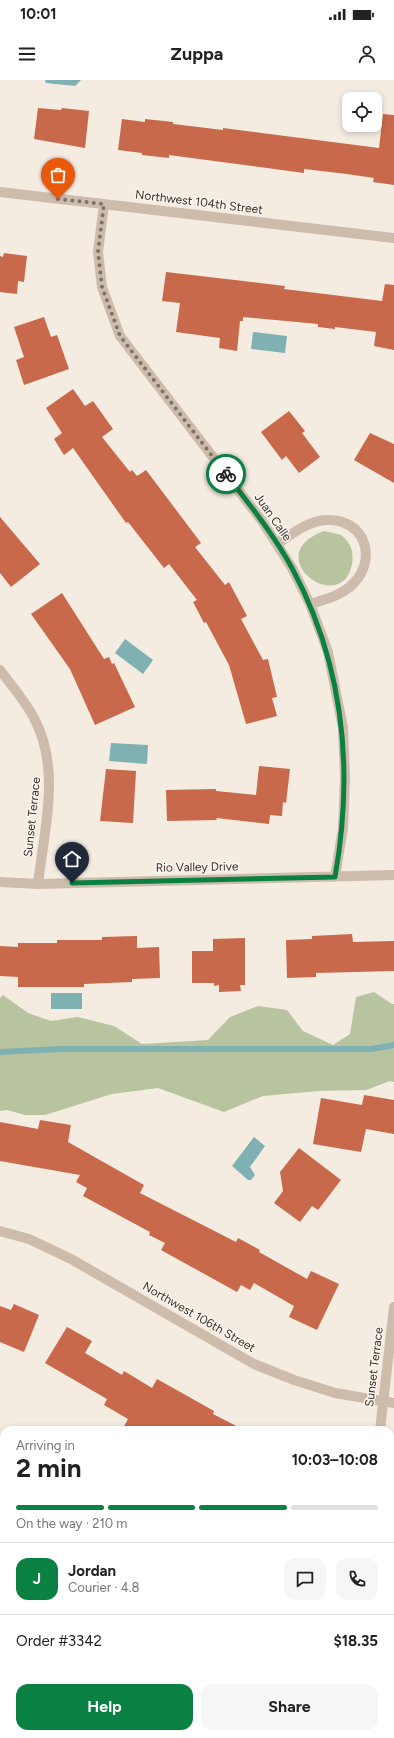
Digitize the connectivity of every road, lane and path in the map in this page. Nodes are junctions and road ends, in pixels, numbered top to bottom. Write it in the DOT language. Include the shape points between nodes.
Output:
graph roads {
  1 [pos="0,192"];
  2 [pos="104,204"];
  3 [pos="394,238"];
  4 [pos="277,544"];
  5 [pos="310,604"];
  6 [pos="0,670"];
  7 [pos="394,875"];
  8 [pos="335,877"];
  9 [pos="0,882"];
  10 [pos="38,884"];
  11 [pos="0,1231"];
  12 [pos="394,1307"];
  13 [pos="383,1401"];
  14 [pos="394,1403"];
  15 [pos="380,1426"];
  1 -- 2 [label="street, Northwest 104th Street"];
  2 -- 3 [label="street, Northwest 104th Street"];
  2 -- 4 [label="street, Juan Calle" via="98,252 102,287 120,336"];
  4 -- 5 [label="street, Juan Calle"];
  4 -- 5 [label="street" via="296,530 324,520 342,520 354,527 364,542 366,556 362,571 353,584 330,598"];
  5 -- 8 [label="street, Juan Calle" via="328,652 343,728 343,828"];
  6 -- 10 [label="street, Sunset Terrace" via="35,720 45,748 50,776"];
  7 -- 8 [label="street, Rio Valley Drive"];
  8 -- 10 [label="street, Rio Valley Drive"];
  9 -- 10 [label="street, Rio Valley Drive"];
  11 -- 13 [label="street, Northwest 106th Street" via="29,1238 71,1259 254,1364 335,1393"];
  12 -- 13 [label="street, Sunset Terrace"];
  13 -- 14 [label="street, Northwest 106th Street"];
  13 -- 15 [label="street, Sunset Terrace"];
}
